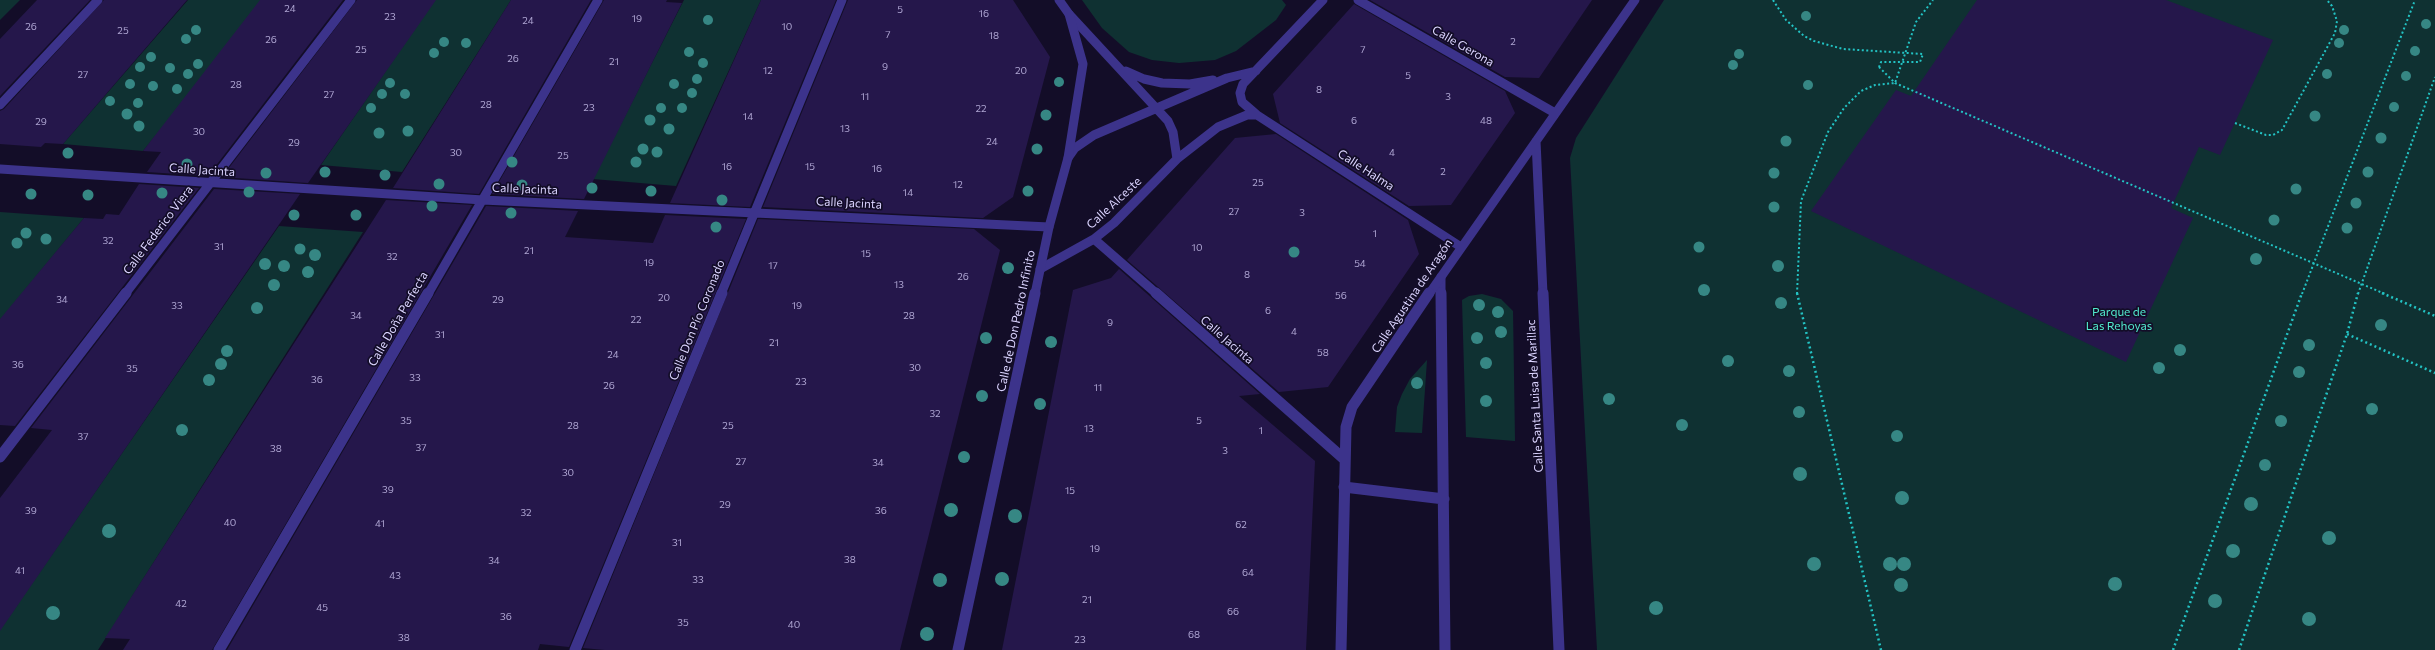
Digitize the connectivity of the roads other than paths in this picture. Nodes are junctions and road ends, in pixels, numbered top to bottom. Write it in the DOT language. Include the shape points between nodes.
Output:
graph roads {
  1 [pos="98,0"];
  2 [pos="351,0"];
  3 [pos="598,0"];
  4 [pos="842,0"];
  5 [pos="1059,0"];
  6 [pos="1323,0"];
  7 [pos="1358,0"];
  8 [pos="1635,0"];
  9 [pos="1069,14"];
  10 [pos="1122,70"];
  11 [pos="1256,71"];
  12 [pos="1227,78"];
  13 [pos="0,106"];
  14 [pos="1158,108"];
  15 [pos="1555,113"];
  16 [pos="1257,115"];
  17 [pos="1536,141"];
  18 [pos="1068,158"];
  19 [pos="1177,159"];
  20 [pos="0,169"];
  21 [pos="210,183"];
  22 [pos="483,200"];
  23 [pos="756,211"];
  24 [pos="1049,226"];
  25 [pos="1094,239"];
  26 [pos="1461,247"];
  27 [pos="1040,269"];
  28 [pos="1441,277"];
  29 [pos="0,457"];
  30 [pos="1344,459"];
  31 [pos="1344,487"];
  32 [pos="1444,499"];
  33 [pos="219,650"];
  34 [pos="575,650"];
  35 [pos="958,650"];
  36 [pos="1341,650"];
  37 [pos="1445,650"];
  38 [pos="1559,650"];
  1 -- 13 [label="street"];
  2 -- 21 [label="street, Calle Federico Viera"];
  3 -- 22 [label="street, Calle Doña Perfecta"];
  4 -- 23 [label="street, Calle Don Pío Coronado"];
  5 -- 9 [label="street, Calle de Don Pedro Infinito"];
  6 -- 11 [label="street"];
  7 -- 15 [label="street, Calle Gerona"];
  8 -- 15 [label="street, Calle Agustina de Aragón"];
  9 -- 10 [label="street" via="1088,37"];
  9 -- 18 [label="street, Calle de Don Pedro Infinito" via="1084,64"];
  10 -- 12 [label="street" via="1162,83 1190,84"];
  10 -- 14 [label="street"];
  11 -- 12 [label="street"];
  11 -- 16 [label="street" via="1243,84 1240,93 1242,102"];
  12 -- 14 [label="street"];
  14 -- 18 [label="street" via="1085,139"];
  14 -- 19 [label="street" via="1173,132"];
  15 -- 17 [label="street, Calle Agustina de Aragón"];
  16 -- 19 [label="street, Calle Alceste" via="1246,115 1218,127"];
  16 -- 26 [label="street, Calle Halma"];
  17 -- 26 [label="street, Calle Agustina de Aragón"];
  17 -- 38 [label="street, Calle Santa Luisa de Marillac"];
  18 -- 24 [label="street, Calle de Don Pedro Infinito"];
  19 -- 25 [label="street, Calle Alceste" via="1114,223"];
  20 -- 21 [label="street, Calle Jacinta"];
  21 -- 22 [label="street, Calle Jacinta"];
  21 -- 29 [label="street, Calle Federico Viera"];
  22 -- 23 [label="street, Calle Jacinta"];
  22 -- 33 [label="street, Calle Doña Perfecta"];
  23 -- 24 [label="street, Calle Jacinta"];
  23 -- 34 [label="street, Calle Don Pío Coronado"];
  24 -- 27 [label="street, Calle de Don Pedro Infinito"];
  25 -- 27 [label="street, Calle Alceste"];
  25 -- 30 [label="street, Calle Jacinta"];
  26 -- 28 [label="street, Calle Agustina de Aragón"];
  27 -- 35 [label="street, Calle de Don Pedro Infinito"];
  28 -- 30 [label="street, Calle Agustina de Aragón" via="1352,407 1346,427"];
  28 -- 32 [label="street"];
  30 -- 31 [label="street, Calle Agustina de Aragón"];
  31 -- 32 [label="street"];
  31 -- 36 [label="street, Calle Agustina de Aragón"];
  32 -- 37 [label="street"];
}
